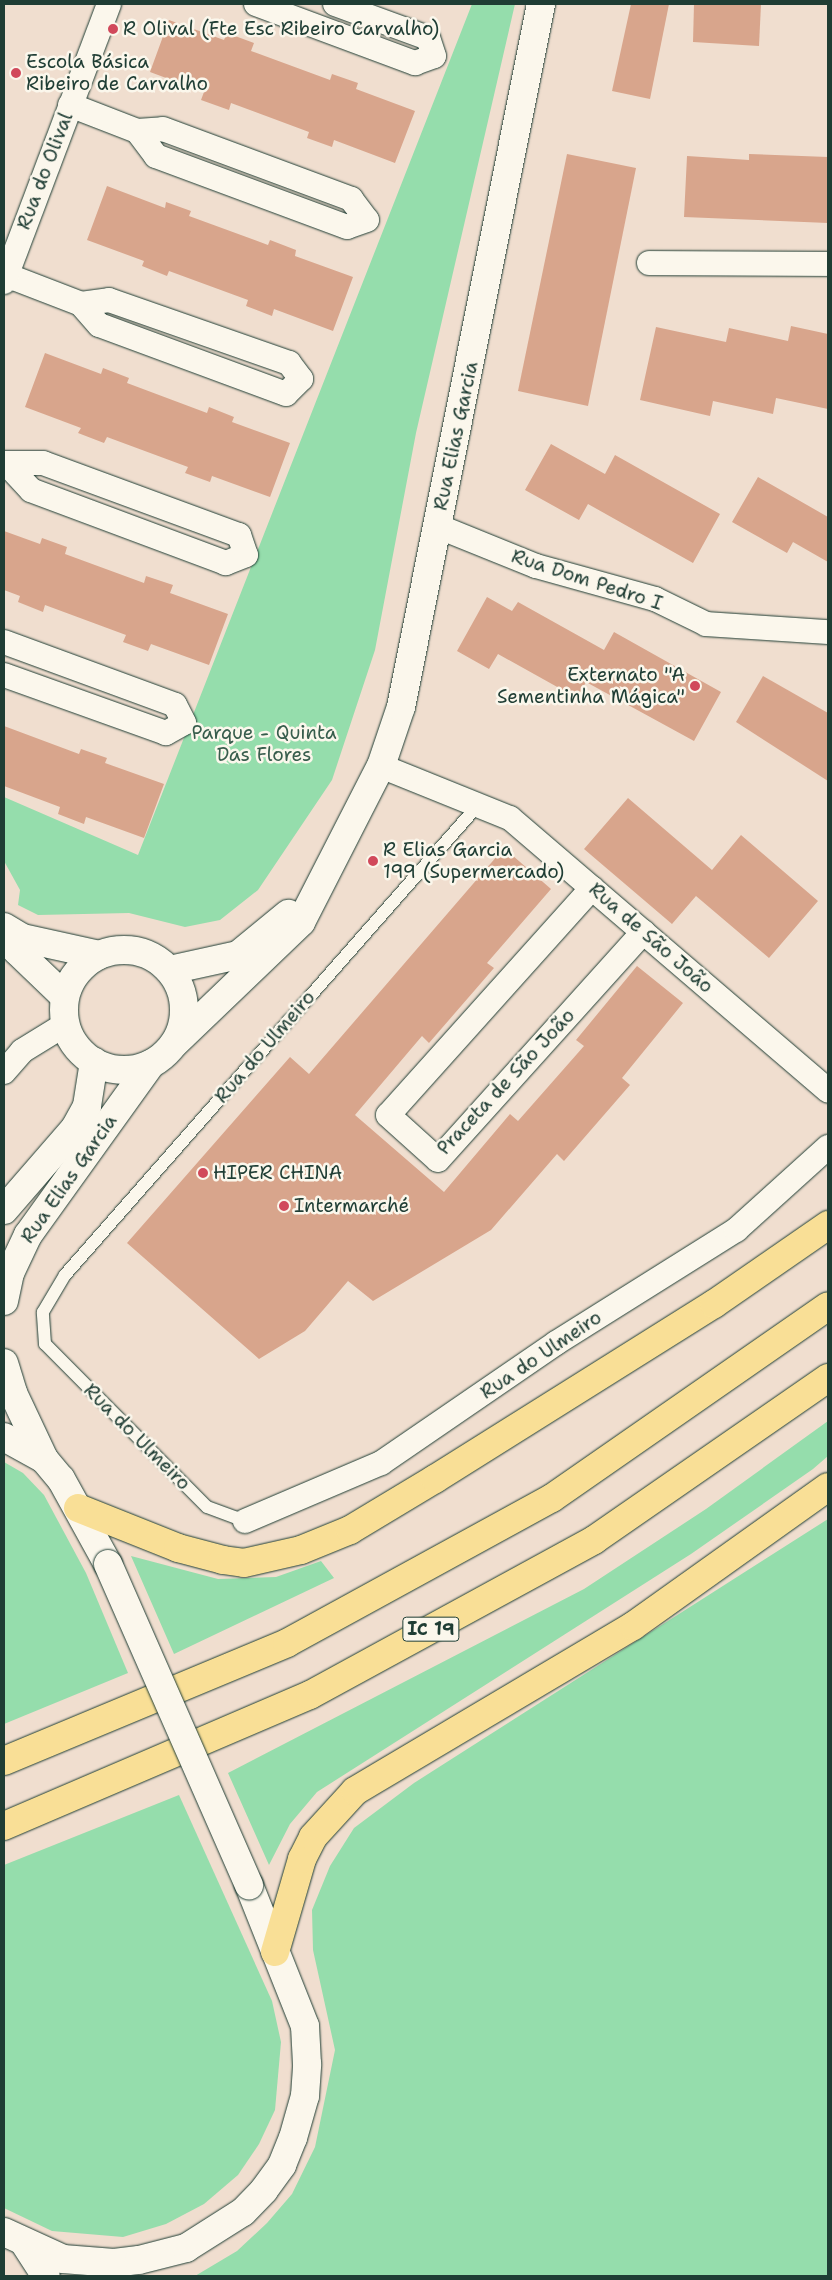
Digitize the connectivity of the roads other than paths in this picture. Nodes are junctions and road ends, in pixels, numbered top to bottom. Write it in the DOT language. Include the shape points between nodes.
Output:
graph roads {
  1 [pos="109,4"];
  2 [pos="256,4"];
  3 [pos="335,4"];
  4 [pos="541,4"];
  5 [pos="70,105"];
  6 [pos="137,131"];
  7 [pos="649,263"];
  8 [pos="828,264"];
  9 [pos="5,278"];
  10 [pos="82,304"];
  11 [pos="6,464"];
  12 [pos="437,526"];
  13 [pos="828,632"];
  14 [pos="4,642"];
  15 [pos="4,675"];
  16 [pos="381,766"];
  17 [pos="480,802"];
  18 [pos="335,857"];
  19 [pos="592,888"];
  20 [pos="4,927"];
  21 [pos="643,932"];
  22 [pos="4,933"];
  23 [pos="99,955"];
  24 [pos="170,970"];
  25 [pos="65,998"];
  26 [pos="66,1024"];
  27 [pos="174,1044"];
  28 [pos="94,1062"];
  29 [pos="151,1064"];
  30 [pos="4,1072"];
  31 [pos="828,1092"];
  32 [pos="828,1147"];
  33 [pos="4,1210"];
  34 [pos="828,1225"];
  35 [pos="4,1301"];
  36 [pos="828,1306"];
  37 [pos="4,1363"];
  38 [pos="828,1378"];
  39 [pos="4,1437"];
  40 [pos="44,1459"];
  41 [pos="828,1487"];
  42 [pos="78,1508"];
  43 [pos="245,1521"];
  44 [pos="4,1760"];
  45 [pos="4,1826"];
  46 [pos="275,1952"];
  47 [pos="14,2238"];
  48 [pos="186,2248"];
  49 [pos="46,2276"];
  50 [pos="160,2276"];
  1 -- 5 [label="street, Rua do Olival"];
  2 -- 3 [label="street" via="415,63 434,56 428,38"];
  4 -- 12 [label="street, Rua Elias Garcia"];
  5 -- 6 [label="street"];
  5 -- 9 [label="street, Rua do Olival"];
  6 -- 6 [label="street" via="163,129 351,199 367,220 348,227 156,156"];
  7 -- 8 [label="street"];
  9 -- 10 [label="street"];
  10 -- 10 [label="street" via="109,300 119,303 288,363 301,379 286,394 99,325"];
  11 -- 11 [label="street" via="43,463 239,535 246,555 226,563 31,490"];
  12 -- 13 [label="street, Rua Dom Pedro I" via="536,566 655,599 706,624"];
  12 -- 16 [label="street, Rua Elias Garcia" via="401,707"];
  14 -- 15 [label="street" via="175,705 184,722 166,733"];
  16 -- 17 [label="street, Rua de São João"];
  16 -- 18 [label="street, Rua Elias Garcia"];
  17 -- 19 [label="street, Rua de São João" via="510,818"];
  17 -- 43 [label="lane, Rua do Ulmeiro" via="65,1275 43,1312 44,1344 208,1508"];
  18 -- 24 [label="street, Rua Elias Garcia" via="283,919 238,955"];
  18 -- 27 [label="street, Rua Elias Garcia" via="301,922"];
  19 -- 21 [label="street, Rua de São João"];
  19 -- 21 [label="street, Praceta de São João" via="388,1115 438,1160"];
  20 -- 23 [label="street" via="22,938"];
  21 -- 31 [label="street, Rua de São João"];
  22 -- 25 [label="street" via="16,951"];
  23 -- 24 [label="street" via="117,950 137,950"];
  23 -- 25 [label="street" via="84,965"];
  24 -- 27 [label="street" via="181,987 185,1006 183,1026"];
  25 -- 26 [label="street"];
  26 -- 28 [label="street" via="82,1052"];
  26 -- 30 [label="street" via="22,1051"];
  27 -- 29 [label="street"];
  28 -- 29 [label="street" via="113,1069 132,1070"];
  28 -- 33 [label="street, Rua Elias Garcia" via="87,1106 75,1128"];
  29 -- 35 [label="street, Rua Elias Garcia" via="28,1235 10,1273"];
  32 -- 43 [label="street, Rua do Ulmeiro" via="736,1230 556,1343 381,1463"];
  34 -- 42 [label="highway" via="714,1304 434,1479 350,1530 301,1550 244,1563 223,1560 178,1548"];
  36 -- 44 [label="highway" via="552,1498 287,1643"];
  37 -- 40 [label="street" via="13,1392"];
  38 -- 45 [label="highway, IC 19" via="594,1540 310,1695"];
  39 -- 40 [label="street"];
  40 -- 42 [label="street"];
  41 -- 46 [label="highway" via="633,1626 356,1790 331,1814 306,1851 292,1885"];
  42 -- 46 [label="street, bridge" via="108,1564 249,1885"];
  46 -- 48 [label="street" via="304,2026 305,2096 293,2138 282,2165 248,2207"];
  47 -- 48 [label="street" via="63,2259 114,2263"];
  47 -- 49 [label="street"];
  48 -- 50 [label="street"];
}
